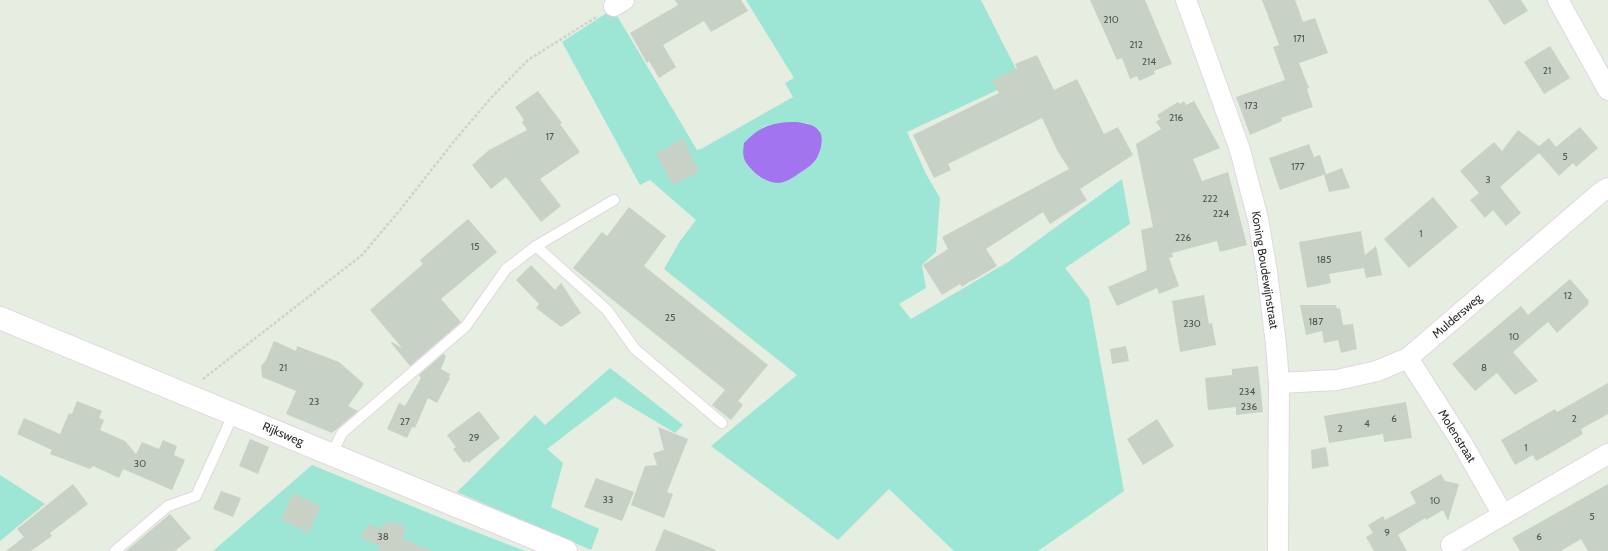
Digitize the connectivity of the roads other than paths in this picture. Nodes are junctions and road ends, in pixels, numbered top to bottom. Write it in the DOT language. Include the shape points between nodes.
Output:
graph roads {
  1 [pos="1186,0"];
  2 [pos="1558,0"];
  3 [pos="1608,90"];
  4 [pos="1608,188"];
  5 [pos="614,200"];
  6 [pos="536,246"];
  7 [pos="0,318"];
  8 [pos="1408,358"];
  9 [pos="1279,383"];
  10 [pos="234,413"];
  11 [pos="722,423"];
  12 [pos="332,454"];
  13 [pos="1608,454"];
  14 [pos="1503,515"];
  15 [pos="1451,545"];
  16 [pos="115,551"];
  17 [pos="566,551"];
  18 [pos="1278,551"];
  1 -- 9 [label="street, Koning Boudewijnstraat" via="1240,150 1258,219 1268,272"];
  2 -- 3 [label="street"];
  4 -- 8 [label="street, Muldersweg"];
  5 -- 6 [label="lane"];
  6 -- 11 [label="lane" via="607,310 635,349"];
  6 -- 12 [label="lane" via="506,269 466,326 342,433"];
  7 -- 10 [label="main road, Rijksweg"];
  8 -- 9 [label="street, Muldersweg" via="1377,371 1337,380"];
  8 -- 14 [label="street, Molenstraat" via="1462,442"];
  9 -- 18 [label="street, Koning Boudewijnstraat"];
  10 -- 12 [label="main road, Rijksweg"];
  10 -- 16 [label="lane" via="196,496 168,506"];
  12 -- 17 [label="main road, Rijksweg"];
  13 -- 14 [label="street"];
  14 -- 15 [label="street"];
}
